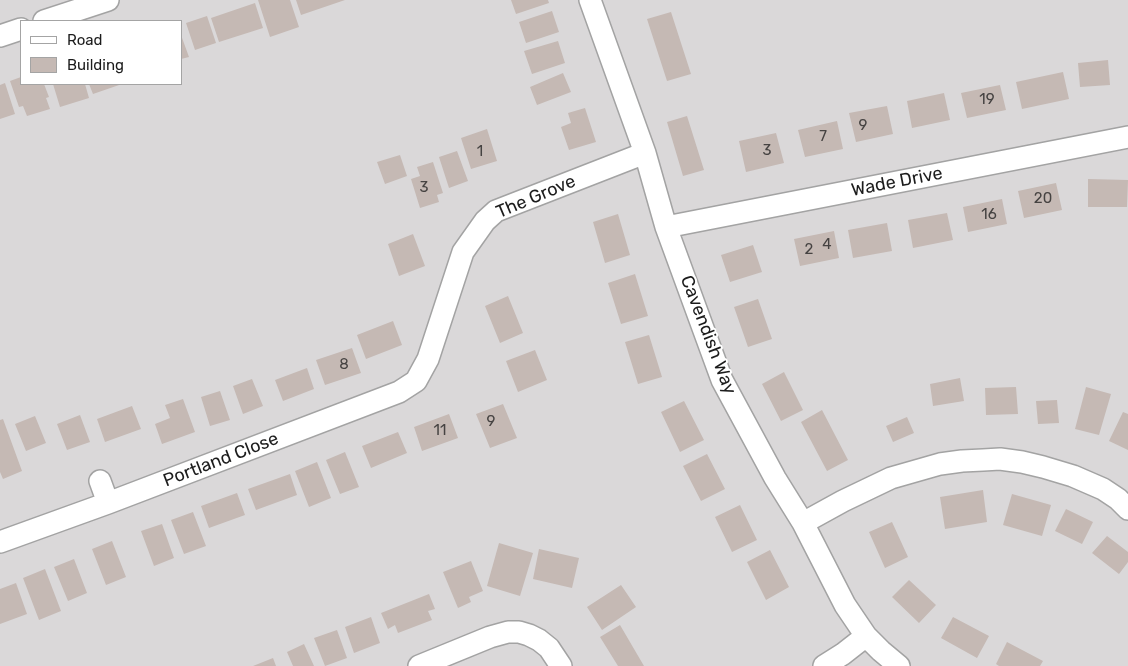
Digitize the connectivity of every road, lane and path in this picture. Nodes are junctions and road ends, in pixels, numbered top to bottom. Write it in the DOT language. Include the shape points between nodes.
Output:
graph roads {
  1 [pos="108,0"];
  2 [pos="590,0"];
  3 [pos="47,20"];
  4 [pos="20,29"];
  5 [pos="0,36"];
  6 [pos="1128,137"];
  7 [pos="645,153"];
  8 [pos="666,227"];
  9 [pos="428,359"];
  10 [pos="100,481"];
  11 [pos="108,503"];
  12 [pos="1128,509"];
  13 [pos="803,524"];
  14 [pos="0,542"];
  15 [pos="866,636"];
  16 [pos="419,666"];
  17 [pos="561,666"];
  18 [pos="824,666"];
  19 [pos="899,666"];
  1 -- 3 [label="street"];
  2 -- 7 [label="street, Cavendish Way"];
  4 -- 5 [label="street"];
  6 -- 8 [label="street, Wade Drive"];
  7 -- 8 [label="street, Cavendish Way"];
  7 -- 9 [label="street, The Grove" via="496,211 485,221 463,252"];
  8 -- 13 [label="street, Cavendish Way" via="722,380"];
  9 -- 11 [label="street, Portland Close" via="416,381 399,392"];
  10 -- 11 [label="street"];
  11 -- 14 [label="street, Portland Close"];
  12 -- 13 [label="street" via="1103,489 1073,476 1000,459 940,464 891,478"];
  13 -- 15 [label="street, Cavendish Way" via="845,604"];
  15 -- 18 [label="street"];
  15 -- 19 [label="street, Cavendish Way"];
  16 -- 17 [label="street" via="508,632 529,635 544,644"];
}
